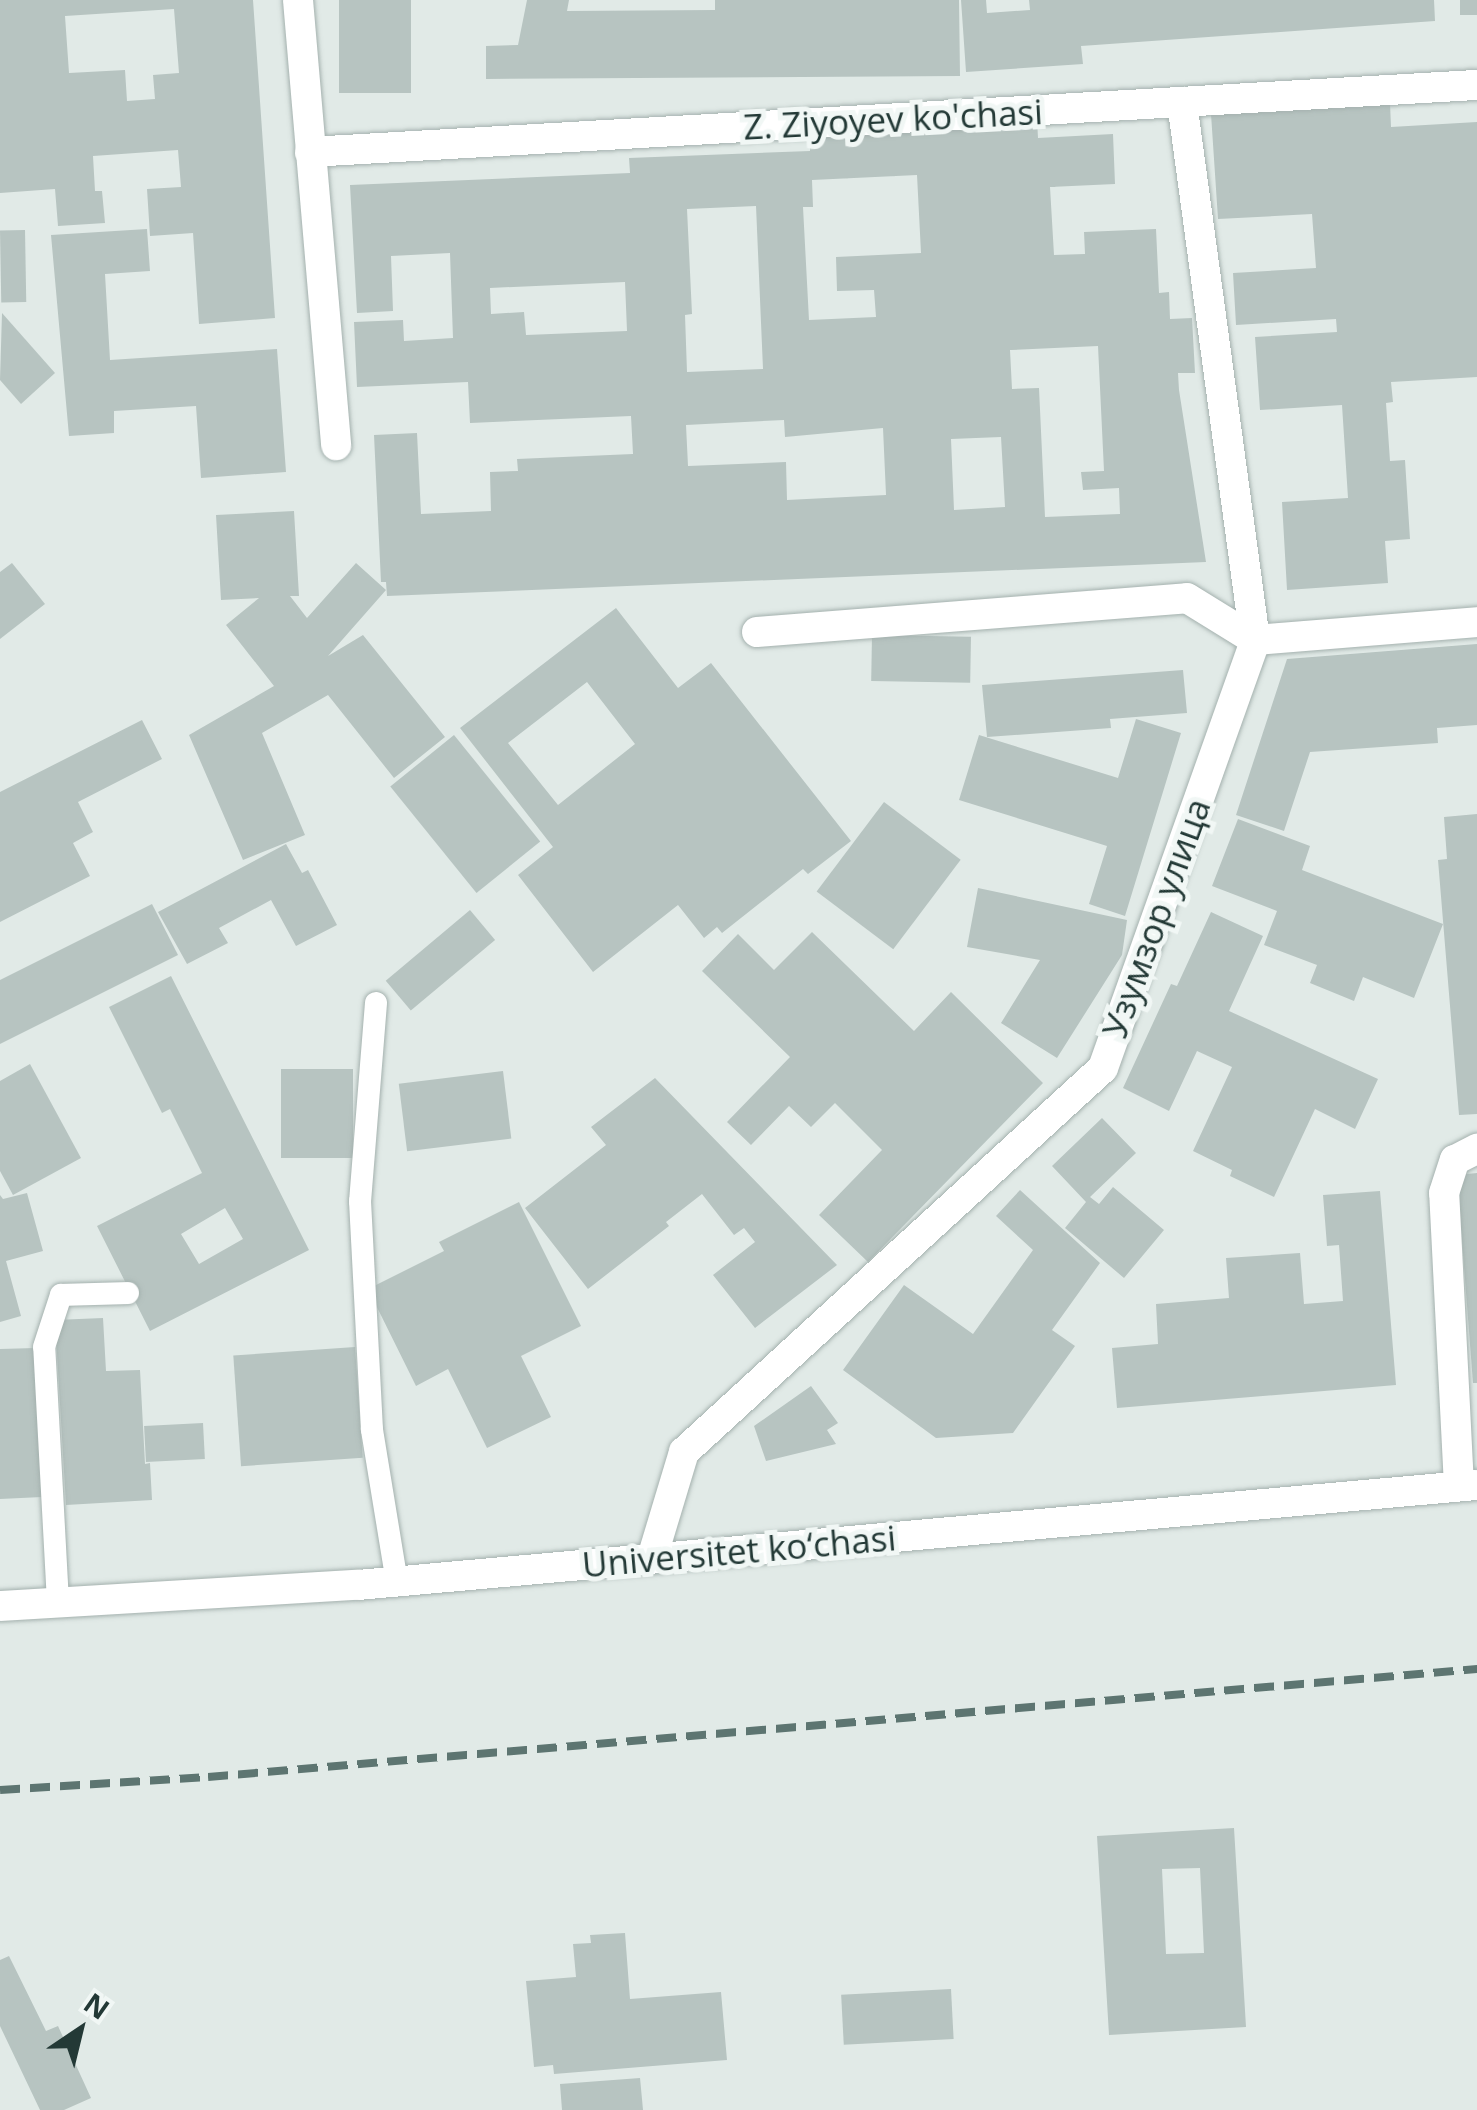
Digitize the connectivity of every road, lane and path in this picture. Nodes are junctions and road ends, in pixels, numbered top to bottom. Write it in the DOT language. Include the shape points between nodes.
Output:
graph roads {
  1 [pos="298,0"];
  2 [pos="1477,86"];
  3 [pos="1182,102"];
  4 [pos="310,152"];
  5 [pos="336,445"];
  6 [pos="1477,622"];
  7 [pos="757,632"];
  8 [pos="1254,640"];
  9 [pos="376,1003"];
  10 [pos="1477,1148"];
  11 [pos="128,1292"];
  12 [pos="1468,1486"];
  13 [pos="652,1558"];
  14 [pos="397,1582"];
  15 [pos="58,1602"];
  16 [pos="0,1606"];
  1 -- 4 [label="street"];
  2 -- 3 [label="street, Z. Ziyoyev ko'chasi"];
  3 -- 4 [label="street, Z. Ziyoyev ko'chasi"];
  3 -- 8 [label="street, Узумзор улица"];
  4 -- 5 [label="street"];
  6 -- 8 [label="street"];
  7 -- 8 [label="street" via="1187,598"];
  8 -- 13 [label="street, Узумзор улица" via="1102,1068 684,1452"];
  9 -- 14 [label="lane" via="360,1201 372,1430"];
  10 -- 12 [label="street" via="1454,1160 1444,1192"];
  11 -- 15 [label="lane" via="61,1294 44,1347"];
  12 -- 13 [label="street, Universitet kо‘chasi"];
  13 -- 14 [label="street, Universitet kо‘chasi"];
  14 -- 15 [label="street, Universitet kо‘chasi"];
  15 -- 16 [label="street, Universitet kо‘chasi"];
}
